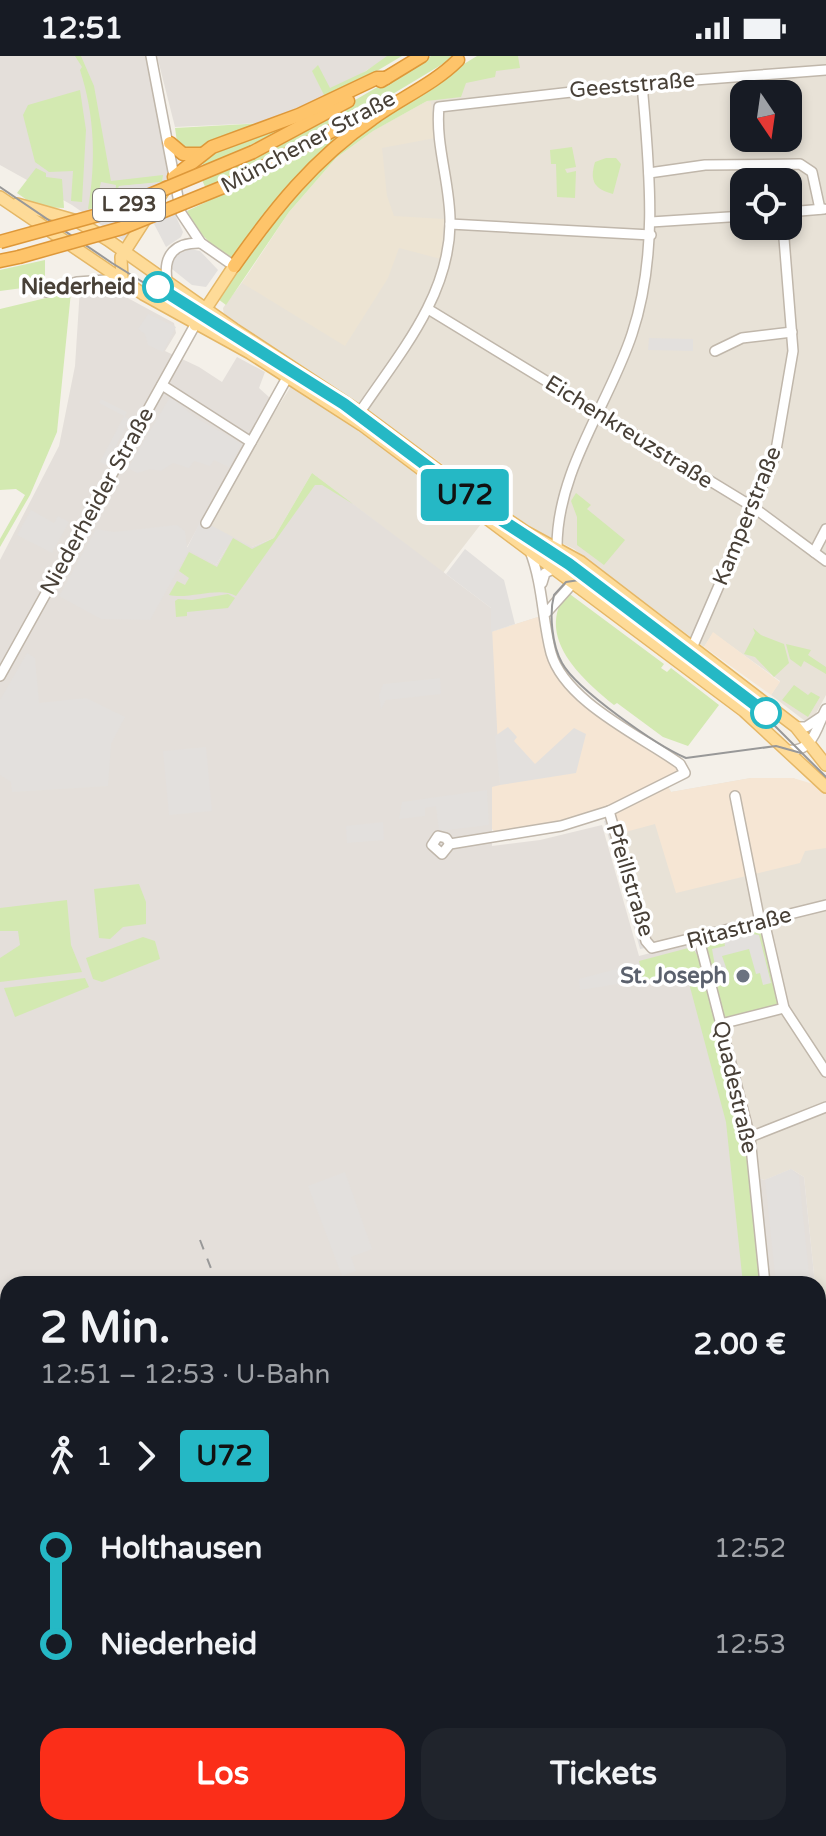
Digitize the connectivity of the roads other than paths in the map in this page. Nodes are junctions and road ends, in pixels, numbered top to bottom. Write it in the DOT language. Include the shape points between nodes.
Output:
graph roads {
  1 [pos="151,56"];
  2 [pos="422,56"];
  3 [pos="462,58"];
  4 [pos="826,70"];
  5 [pos="386,78"];
  6 [pos="642,84"];
  7 [pos="170,143"];
  8 [pos="200,154"];
  9 [pos="649,173"];
  10 [pos="174,177"];
  11 [pos="2,199"];
  12 [pos="823,209"];
  13 [pos="802,211"];
  14 [pos="730,217"];
  15 [pos="651,222"];
  16 [pos="144,224"];
  17 [pos="450,224"];
  18 [pos="651,235"];
  19 [pos="108,240"];
  20 [pos="784,240"];
  21 [pos="0,242"];
  22 [pos="201,243"];
  23 [pos="126,251"];
  24 [pos="222,259"];
  25 [pos="0,261"];
  26 [pos="234,266"];
  27 [pos="105,268"];
  28 [pos="122,279"];
  29 [pos="167,280"];
  30 [pos="77,282"];
  31 [pos="224,283"];
  32 [pos="46,292"];
  33 [pos="428,309"];
  34 [pos="206,310"];
  35 [pos="195,325"];
  36 [pos="792,332"];
  37 [pos="715,351"];
  38 [pos="288,376"];
  39 [pos="162,385"];
  40 [pos="360,412"];
  41 [pos="597,416"];
  42 [pos="362,425"];
  43 [pos="251,442"];
  44 [pos="753,507"];
  45 [pos="206,523"];
  46 [pos="826,529"];
  47 [pos="557,547"];
  48 [pos="529,548"];
  49 [pos="814,552"];
  50 [pos="826,561"];
  51 [pos="583,566"];
  52 [pos="556,568"];
  53 [pos="542,583"];
  54 [pos="573,583"];
  55 [pos="547,612"];
  56 [pos="670,630"];
  57 [pos="653,641"];
  58 [pos="692,648"];
  59 [pos="0,676"];
  60 [pos="824,713"];
  61 [pos="796,727"];
  62 [pos="809,742"];
  63 [pos="786,750"];
  64 [pos="826,765"];
  65 [pos="826,787"];
  66 [pos="735,796"];
  67 [pos="609,811"];
  68 [pos="450,844"];
  69 [pos="826,905"];
  70 [pos="762,922"];
  71 [pos="699,939"];
  72 [pos="652,948"];
  73 [pos="784,1008"];
  74 [pos="721,1024"];
  75 [pos="826,1072"];
  76 [pos="826,1107"];
  77 [pos="750,1137"];
  78 [pos="764,1276"];
  1 -- 7 [label="street"];
  2 -- 5 [label="highway, Münchener Straße / L 293"];
  3 -- 25 [label="highway, Münchener Straße / L 293, bridge" via="233,183 122,228"];
  3 -- 26 [label="highway, L 293" via="443,76 371,119 307,172"];
  4 -- 6 [label="street, Geeststraße"];
  5 -- 8 [label="highway, L 293"];
  5 -- 21 [label="highway, Münchener Straße / L 293, bridge" via="253,152 109,212"];
  6 -- 9 [label="street"];
  6 -- 17 [label="street, Geeststraße" via="439,107"];
  7 -- 8 [label="highway" via="183,154"];
  7 -- 10 [label="street"];
  8 -- 10 [label="highway, L 293"];
  9 -- 12 [label="street" via="705,165 800,164 812,172"];
  9 -- 15 [label="street"];
  10 -- 16 [label="main road"];
  10 -- 22 [label="street" via="181,213"];
  11 -- 19 [label="main road" via="77,221"];
  11 -- 27 [label="main road"];
  12 -- 13 [label="street"];
  14 -- 15 [label="street"];
  15 -- 18 [label="street"];
  16 -- 19 [label="main road" via="130,235"];
  16 -- 23 [label="main road"];
  17 -- 18 [label="street"];
  17 -- 33 [label="street" via="444,270"];
  18 -- 41 [label="street" via="635,327"];
  19 -- 23 [label="main road"];
  20 -- 36 [label="street, Kamperstraße"];
  22 -- 24 [label="street"];
  22 -- 29 [label="street" via="172,250"];
  23 -- 27 [label="main road"];
  23 -- 28 [label="main road"];
  23 -- 29 [label="main road"];
  24 -- 26 [label="street"];
  24 -- 31 [label="street"];
  26 -- 31 [label="main road"];
  27 -- 28 [label="main road"];
  27 -- 30 [label="street"];
  28 -- 30 [label="street"];
  28 -- 35 [label="main road"];
  29 -- 34 [label="main road"];
  30 -- 32 [label="street"];
  31 -- 34 [label="main road"];
  33 -- 40 [label="street"];
  33 -- 41 [label="street, Eichenkreuzstraße"];
  34 -- 35 [label="main road"];
  34 -- 40 [label="main road"];
  35 -- 38 [label="main road"];
  35 -- 39 [label="street, Niederheider Straße"];
  36 -- 37 [label="street" via="742,338"];
  36 -- 44 [label="street, Kamperstraße" via="793,361 775,456"];
  38 -- 42 [label="main road"];
  38 -- 43 [label="street"];
  39 -- 43 [label="street"];
  39 -- 59 [label="street, Niederheider Straße"];
  40 -- 42 [label="street"];
  40 -- 47 [label="main road" via="469,493"];
  41 -- 44 [label="street, Eichenkreuzstraße"];
  41 -- 47 [label="street" via="564,500"];
  42 -- 48 [label="main road"];
  43 -- 45 [label="street"];
  44 -- 49 [label="street, Eichenkreuzstraße"];
  44 -- 58 [label="street, Kamperstraße"];
  46 -- 49 [label="street"];
  47 -- 51 [label="main road"];
  48 -- 52 [label="main road"];
  48 -- 53 [label="street"];
  49 -- 50 [label="street, Eichenkreuzstraße"];
  51 -- 52 [label="street"];
  51 -- 56 [label="main road"];
  52 -- 53 [label="street" via="545,573"];
  52 -- 54 [label="main road"];
  53 -- 55 [label="street"];
  54 -- 55 [label="street"];
  54 -- 57 [label="main road"];
  55 -- 67 [label="street" via="551,653 569,685 680,764 685,773"];
  56 -- 57 [label="main road" via="668,643"];
  56 -- 58 [label="main road"];
  57 -- 63 [label="main road" via="746,712"];
  58 -- 61 [label="main road"];
  60 -- 61 [label="street" via="806,727"];
  60 -- 62 [label="street"];
  61 -- 62 [label="main road"];
  62 -- 63 [label="street"];
  62 -- 64 [label="main road"];
  63 -- 65 [label="main road"];
  66 -- 70 [label="street"];
  67 -- 68 [label="street" via="542,830"];
  67 -- 72 [label="street, Pfeillstraße"];
  69 -- 70 [label="street, Ritastraße"];
  70 -- 71 [label="street, Ritastraße"];
  70 -- 73 [label="street"];
  71 -- 72 [label="street, Ritastraße"];
  71 -- 74 [label="street, Quadestraße"];
  73 -- 74 [label="street"];
  73 -- 75 [label="street"];
  74 -- 77 [label="street, Quadestraße"];
  76 -- 77 [label="street"];
  77 -- 78 [label="street, Quadestraße"];
}
